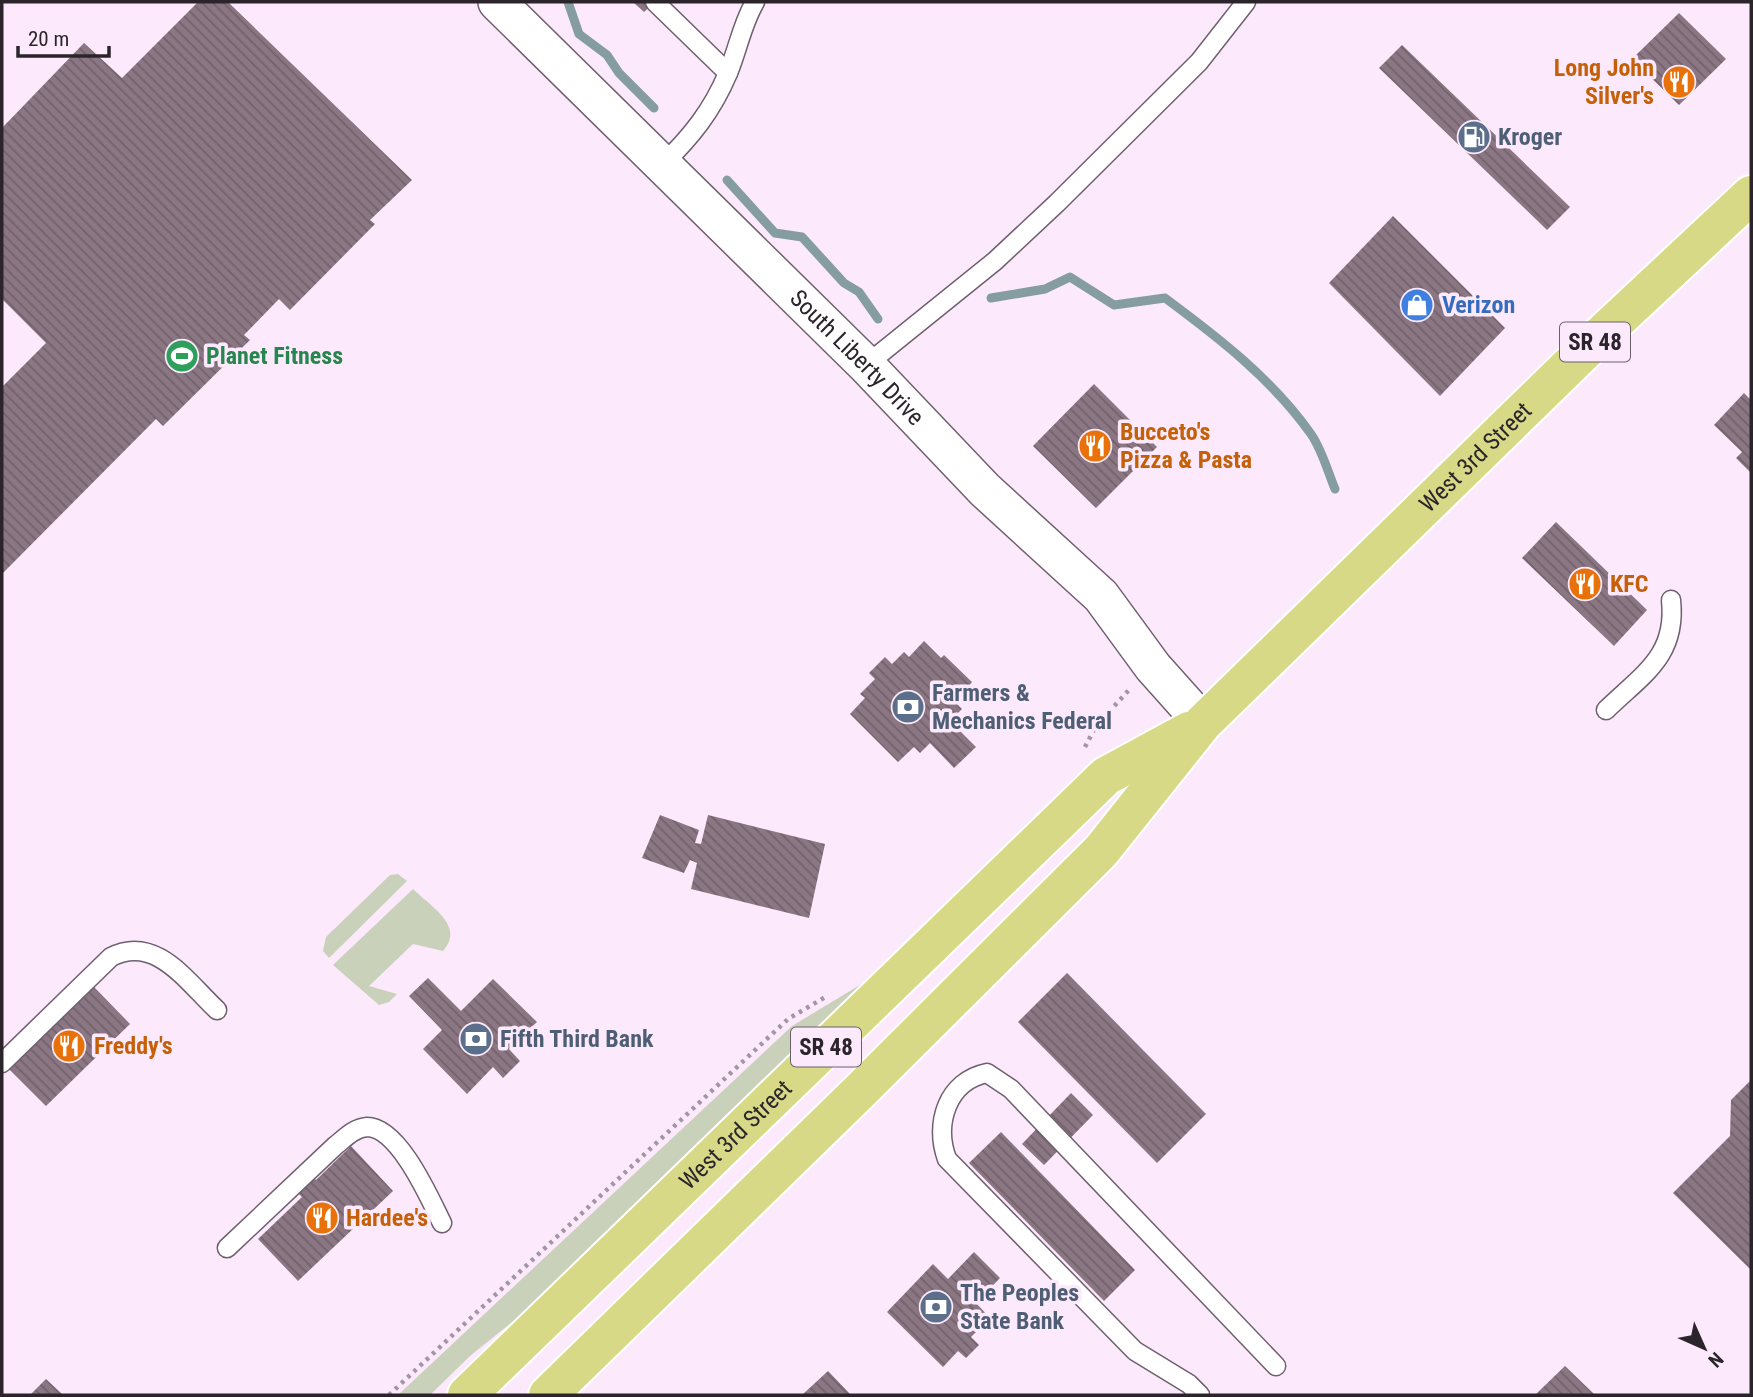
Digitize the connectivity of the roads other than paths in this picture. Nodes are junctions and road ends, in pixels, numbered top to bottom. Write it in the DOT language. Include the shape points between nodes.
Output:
graph roads {
  1 [pos="497,2"];
  2 [pos="655,2"];
  3 [pos="755,2"];
  4 [pos="1246,2"];
  5 [pos="728,73"];
  6 [pos="662,165"];
  7 [pos="1751,195"];
  8 [pos="866,365"];
  9 [pos="1671,600"];
  10 [pos="1606,710"];
  11 [pos="1203,723"];
  12 [pos="217,1010"];
  13 [pos="2,1063"];
  14 [pos="442,1223"];
  15 [pos="227,1248"];
  16 [pos="1276,1366"];
  17 [pos="467,1395"];
  18 [pos="548,1395"];
  19 [pos="1200,1395"];
  1 -- 6 [label="street, South Liberty Drive"];
  2 -- 5 [label="lane"];
  3 -- 5 [label="lane"];
  4 -- 8 [label="lane" via="1199,62 1057,204 995,261"];
  5 -- 6 [label="lane" via="696,132"];
  6 -- 8 [label="street, South Liberty Drive"];
  7 -- 11 [label="main road, West 3rd Street / SR 48"];
  8 -- 11 [label="street, South Liberty Drive" via="985,490 1101,596 1153,667"];
  9 -- 10 [label="lane" via="1673,623 1666,648"];
  11 -- 17 [label="main road, West 3rd Street / SR 48" via="1106,776"];
  11 -- 18 [label="main road, West 3rd Street / SR 48" via="1101,851"];
  12 -- 13 [label="lane" via="158,955 141,949 125,951 111,957"];
  14 -- 15 [label="lane" via="423,1183 391,1138 369,1127 344,1138"];
  16 -- 19 [label="lane" via="1011,1089 987,1073 975,1076 947,1106 940,1123 947,1159 1135,1351"];
}
